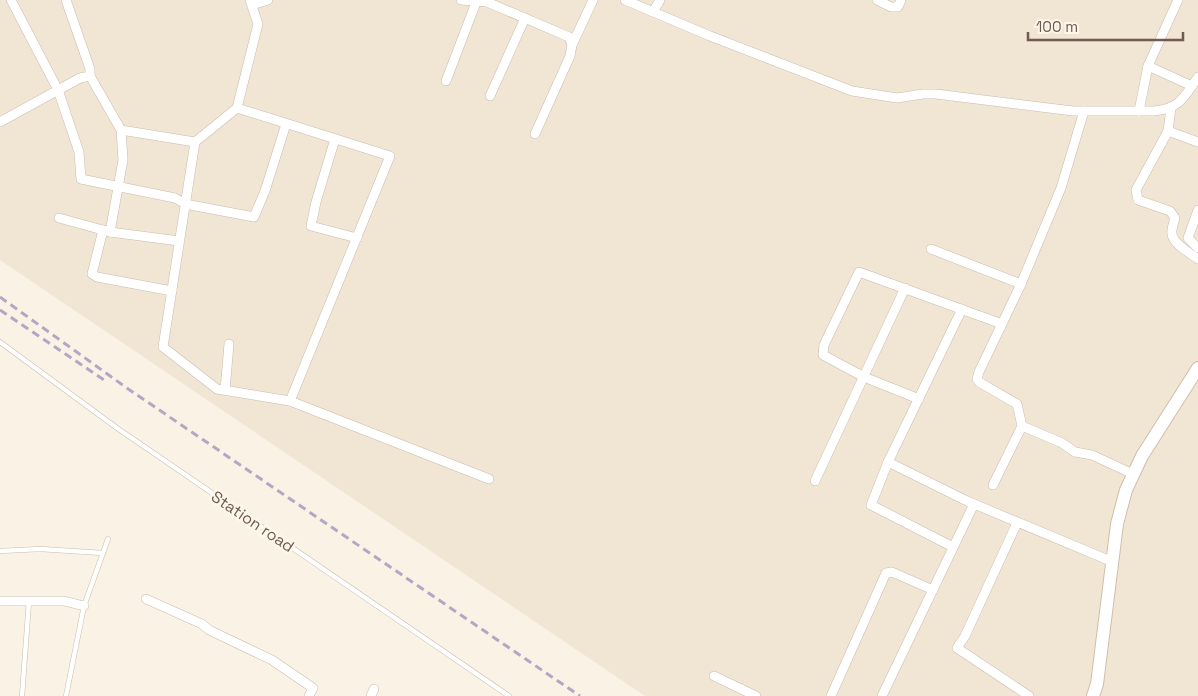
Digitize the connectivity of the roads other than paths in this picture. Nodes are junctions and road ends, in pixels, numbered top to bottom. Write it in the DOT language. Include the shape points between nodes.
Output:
graph roads {
  1 [pos="10,0"];
  2 [pos="66,0"];
  3 [pos="268,0"];
  4 [pos="461,0"];
  5 [pos="594,0"];
  6 [pos="624,0"];
  7 [pos="660,0"];
  8 [pos="877,0"];
  9 [pos="901,0"];
  10 [pos="1178,0"];
  11 [pos="477,1"];
  12 [pos="251,2"];
  13 [pos="653,12"];
  14 [pos="525,18"];
  15 [pos="572,45"];
  16 [pos="1148,66"];
  17 [pos="90,76"];
  18 [pos="1198,77"];
  19 [pos="446,81"];
  20 [pos="1192,86"];
  21 [pos="58,90"];
  22 [pos="490,96"];
  23 [pos="238,108"];
  24 [pos="1171,108"];
  25 [pos="1084,111"];
  26 [pos="1139,111"];
  27 [pos="0,122"];
  28 [pos="286,124"];
  29 [pos="121,130"];
  30 [pos="1168,131"];
  31 [pos="535,134"];
  32 [pos="335,139"];
  33 [pos="195,142"];
  34 [pos="1198,142"];
  35 [pos="118,186"];
  36 [pos="185,204"];
  37 [pos="1198,210"];
  38 [pos="59,218"];
  39 [pos="107,231"];
  40 [pos="356,238"];
  41 [pos="179,241"];
  42 [pos="1198,248"];
  43 [pos="931,249"];
  44 [pos="1198,259"];
  45 [pos="1021,284"];
  46 [pos="905,288"];
  47 [pos="172,291"];
  48 [pos="962,309"];
  49 [pos="1002,324"];
  50 [pos="0,342"];
  51 [pos="229,344"];
  52 [pos="1198,368"];
  53 [pos="864,377"];
  54 [pos="226,390"];
  55 [pos="919,399"];
  56 [pos="290,401"];
  57 [pos="1022,426"];
  58 [pos="888,462"];
  59 [pos="1133,474"];
  60 [pos="489,479"];
  61 [pos="814,481"];
  62 [pos="993,485"];
  63 [pos="974,504"];
  64 [pos="1017,522"];
  65 [pos="108,539"];
  66 [pos="953,547"];
  67 [pos="0,551"];
  68 [pos="103,553"];
  69 [pos="1113,562"];
  70 [pos="933,590"];
  71 [pos="146,599"];
  72 [pos="0,601"];
  73 [pos="29,601"];
  74 [pos="84,606"];
  75 [pos="714,676"];
  76 [pos="22,696"];
  77 [pos="66,696"];
  78 [pos="309,696"];
  79 [pos="509,696"];
  80 [pos="756,696"];
  81 [pos="830,696"];
  82 [pos="882,696"];
  83 [pos="1029,696"];
  84 [pos="1093,696"];
  1 -- 21 [label="street"];
  2 -- 17 [label="street"];
  3 -- 12 [label="street"];
  4 -- 11 [label="street"];
  5 -- 15 [label="street"];
  6 -- 13 [label="street"];
  7 -- 13 [label="street"];
  8 -- 9 [label="street" via="890,7 898,7"];
  10 -- 16 [label="street"];
  11 -- 14 [label="street"];
  11 -- 19 [label="street"];
  12 -- 23 [label="street" via="258,24"];
  13 -- 25 [label="street" via="852,91 898,98 936,94"];
  14 -- 15 [label="street" via="569,37"];
  14 -- 22 [label="street"];
  15 -- 31 [label="street"];
  16 -- 20 [label="street"];
  16 -- 26 [label="street"];
  17 -- 21 [label="street"];
  17 -- 29 [label="street"];
  18 -- 20 [label="street"];
  20 -- 24 [label="street"];
  21 -- 27 [label="street"];
  21 -- 35 [label="street" via="79,152 81,178"];
  23 -- 28 [label="street"];
  23 -- 33 [label="street"];
  24 -- 26 [label="street"];
  24 -- 30 [label="street"];
  25 -- 26 [label="street"];
  25 -- 45 [label="street" via="1061,188"];
  28 -- 32 [label="street"];
  28 -- 36 [label="street" via="266,191 254,217"];
  29 -- 33 [label="street"];
  29 -- 35 [label="street" via="123,160"];
  30 -- 34 [label="street"];
  30 -- 44 [label="street" via="1136,190 1138,200 1170,211 1175,218 1173,238"];
  32 -- 40 [label="street" via="311,226"];
  32 -- 40 [label="street" via="390,156"];
  33 -- 36 [label="street"];
  35 -- 36 [label="street" via="175,198"];
  35 -- 39 [label="street"];
  36 -- 41 [label="street"];
  37 -- 42 [label="street" via="1188,238"];
  38 -- 39 [label="street"];
  39 -- 41 [label="street"];
  39 -- 47 [label="street" via="92,274"];
  40 -- 56 [label="street"];
  41 -- 47 [label="street"];
  43 -- 45 [label="street"];
  45 -- 49 [label="street"];
  46 -- 48 [label="street"];
  46 -- 53 [label="street"];
  46 -- 53 [label="street" via="859,272 824,345 823,355"];
  47 -- 54 [label="street" via="163,347 217,388"];
  48 -- 49 [label="street"];
  48 -- 55 [label="street"];
  49 -- 57 [label="street" via="977,379 1017,404"];
  50 -- 79 [label="lane, Station road" via="116,428"];
  51 -- 54 [label="street"];
  52 -- 59 [label="street"];
  53 -- 55 [label="street"];
  53 -- 61 [label="street"];
  54 -- 56 [label="street"];
  55 -- 58 [label="street"];
  56 -- 60 [label="street"];
  57 -- 59 [label="street" via="1075,452 1092,454"];
  57 -- 62 [label="street"];
  58 -- 63 [label="street"];
  58 -- 66 [label="street" via="871,505"];
  59 -- 69 [label="street" via="1117,524"];
  63 -- 64 [label="street"];
  63 -- 66 [label="street"];
  64 -- 69 [label="street"];
  64 -- 83 [label="street" via="957,648"];
  65 -- 68 [label="lane"];
  66 -- 70 [label="street"];
  67 -- 68 [label="lane" via="40,549"];
  68 -- 74 [label="lane"];
  69 -- 84 [label="street"];
  70 -- 81 [label="street" via="892,572 886,573"];
  70 -- 82 [label="street"];
  71 -- 78 [label="street" via="272,660 313,688"];
  72 -- 73 [label="street"];
  73 -- 74 [label="street" via="64,601"];
  73 -- 76 [label="lane"];
  74 -- 77 [label="lane"];
  75 -- 80 [label="street"];
}
